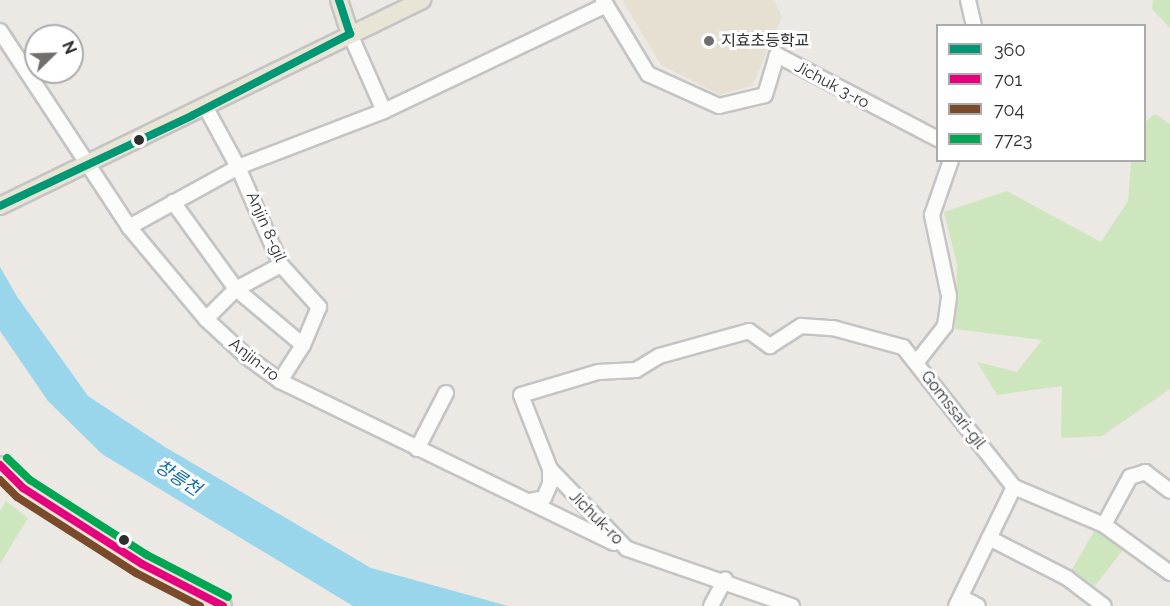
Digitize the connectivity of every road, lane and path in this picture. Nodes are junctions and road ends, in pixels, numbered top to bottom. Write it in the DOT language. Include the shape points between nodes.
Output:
graph roads {
  1 [pos="339,0"];
  2 [pos="423,0"];
  3 [pos="969,0"];
  4 [pos="605,3"];
  5 [pos="974,24"];
  6 [pos="0,31"];
  7 [pos="350,34"];
  8 [pos="206,108"];
  9 [pos="384,111"];
  10 [pos="936,138"];
  11 [pos="950,162"];
  12 [pos="88,164"];
  13 [pos="238,167"];
  14 [pos="173,202"];
  15 [pos="0,206"];
  16 [pos="129,227"];
  17 [pos="281,265"];
  18 [pos="236,289"];
  19 [pos="206,320"];
  20 [pos="303,345"];
  21 [pos="916,363"];
  22 [pos="280,381"];
  23 [pos="446,393"];
  24 [pos="417,449"];
  25 [pos="0,465"];
  26 [pos="550,468"];
  27 [pos="1014,488"];
  28 [pos="1170,491"];
  29 [pos="529,501"];
  30 [pos="1104,525"];
  31 [pos="989,538"];
  32 [pos="627,549"];
  33 [pos="1170,573"];
  34 [pos="724,580"];
  35 [pos="958,601"];
  36 [pos="223,606"];
  37 [pos="711,606"];
  38 [pos="792,606"];
  39 [pos="978,606"];
  40 [pos="1104,606"];
  1 -- 7 [label="main road"];
  2 -- 7 [label="main road"];
  3 -- 5 [label="street"];
  4 -- 9 [label="street, Jichuk 3-ro"];
  4 -- 10 [label="street, Jichuk 3-ro" via="648,74 719,106 765,95 777,55"];
  6 -- 12 [label="street, Anjin-ro"];
  7 -- 8 [label="main road"];
  7 -- 9 [label="street"];
  8 -- 12 [label="main road"];
  8 -- 13 [label="street, Anjin 8-gil"];
  9 -- 13 [label="street"];
  11 -- 21 [label="street, Gomssari-gil" via="932,215 949,296 945,326"];
  12 -- 15 [label="main road"];
  12 -- 16 [label="street, Anjin-ro"];
  13 -- 14 [label="street"];
  13 -- 17 [label="street, Anjin 8-gil"];
  14 -- 16 [label="street"];
  14 -- 18 [label="street"];
  16 -- 19 [label="street, Anjin-ro"];
  17 -- 18 [label="street"];
  17 -- 20 [label="street, Anjin 8-gil" via="319,307"];
  18 -- 19 [label="street"];
  18 -- 20 [label="street"];
  19 -- 22 [label="street, Anjin-ro"];
  20 -- 22 [label="street, Anjin 8-gil"];
  21 -- 26 [label="street, Jichuk-ro" via="903,347 833,328 801,326 770,346 749,331 659,356 636,370 598,372 521,395"];
  21 -- 27 [label="street, Gomssari-gil"];
  22 -- 24 [label="street, Anjin-ro"];
  23 -- 24 [label="street"];
  24 -- 29 [label="street, Anjin-ro"];
  25 -- 36 [label="main road" via="23,488 142,564"];
  26 -- 29 [label="street" via="550,484 544,498"];
  26 -- 32 [label="street, Jichuk-ro"];
  27 -- 30 [label="street"];
  27 -- 31 [label="street"];
  28 -- 30 [label="street" via="1145,472 1130,477"];
  29 -- 32 [label="street, Anjin-ro"];
  30 -- 33 [label="street"];
  31 -- 35 [label="street"];
  31 -- 40 [label="street" via="1067,578"];
  32 -- 34 [label="street, Jichuk-ro"];
  34 -- 37 [label="street"];
  34 -- 38 [label="street, Jichuk-ro"];
  35 -- 39 [label="street"];
}
